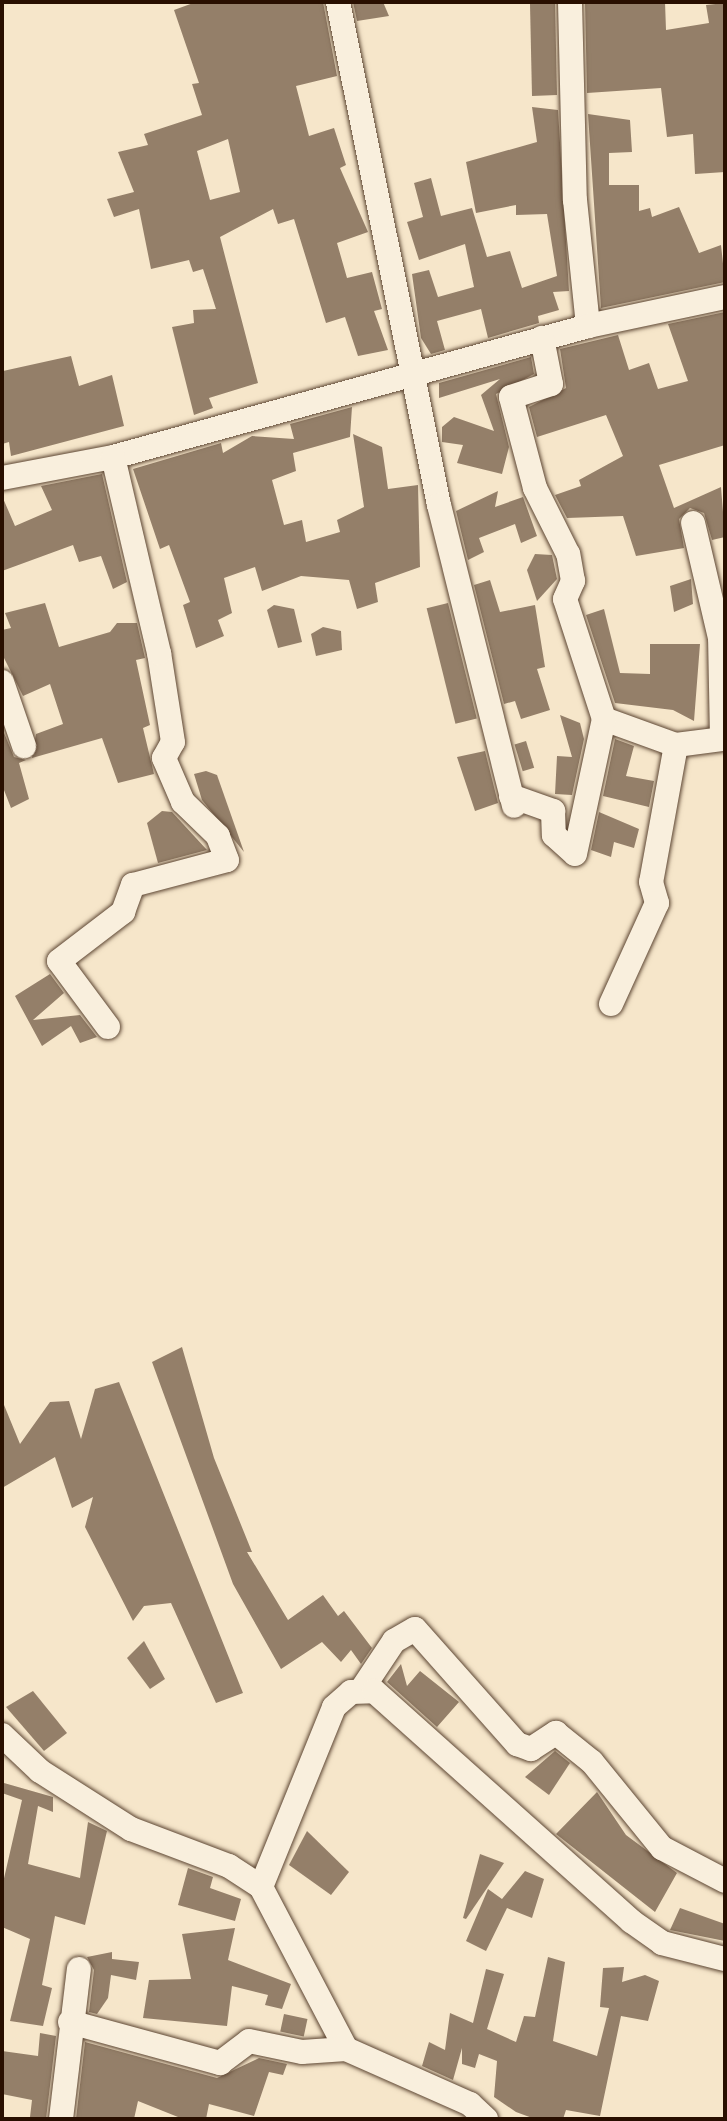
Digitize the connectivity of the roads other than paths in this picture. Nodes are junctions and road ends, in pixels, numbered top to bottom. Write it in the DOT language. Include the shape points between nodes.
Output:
graph roads {
  1 [pos="338,2"];
  2 [pos="570,2"];
  3 [pos="725,297"];
  4 [pos="588,326"];
  5 [pos="542,338"];
  6 [pos="413,372"];
  7 [pos="113,457"];
  8 [pos="2,478"];
  9 [pos="693,523"];
  10 [pos="2,682"];
  11 [pos="604,719"];
  12 [pos="676,745"];
  13 [pos="24,746"];
  14 [pos="611,1004"];
  15 [pos="108,1027"];
  16 [pos="362,1689"];
  17 [pos="2,1735"];
  18 [pos="725,1881"];
  19 [pos="261,1887"];
  20 [pos="725,1959"];
  21 [pos="79,1969"];
  22 [pos="70,2022"];
  23 [pos="346,2049"];
  24 [pos="61,2119"];
  25 [pos="486,2119"];
  1 -- 6 [label="street"];
  2 -- 4 [label="street" via="575,200"];
  3 -- 4 [label="street"];
  4 -- 5 [label="street"];
  5 -- 6 [label="street"];
  5 -- 11 [label="street" via="551,384 511,397 535,488 568,554 573,581 565,599"];
  6 -- 7 [label="street"];
  6 -- 11 [label="street" via="512,801 553,811 554,835 575,854"];
  7 -- 8 [label="street"];
  7 -- 15 [label="street" via="159,653 173,742 164,758 183,802 218,836 227,860 133,885 123,912 59,961"];
  9 -- 12 [label="street" via="720,638 722,739"];
  10 -- 13 [label="street"];
  11 -- 12 [label="street"];
  12 -- 14 [label="street" via="651,882 657,903"];
  16 -- 18 [label="street" via="394,1641 415,1629 517,1744 531,1749 556,1733 592,1762 662,1848"];
  16 -- 19 [label="street" via="334,1707"];
  16 -- 20 [label="street" via="385,1699 631,1921 662,1943"];
  17 -- 19 [label="street" via="40,1771 131,1829 229,1866"];
  19 -- 23 [label="street"];
  21 -- 22 [label="street"];
  22 -- 23 [label="street" via="220,2063 249,2041 302,2052"];
  22 -- 24 [label="street"];
  23 -- 25 [label="street" via="470,2104"];
}
